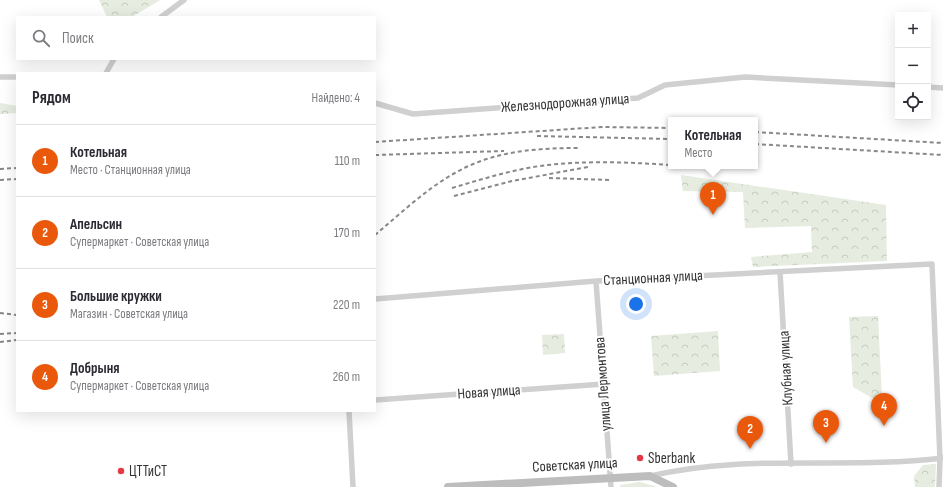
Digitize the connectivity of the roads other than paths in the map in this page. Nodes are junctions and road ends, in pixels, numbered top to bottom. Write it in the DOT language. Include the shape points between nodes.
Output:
graph roads {
  1 [pos="184,0"];
  2 [pos="162,16"];
  3 [pos="113,60"];
  4 [pos="107,72"];
  5 [pos="0,77"];
  6 [pos="16,77"];
  7 [pos="895,85"];
  8 [pos="931,87"];
  9 [pos="943,88"];
  10 [pos="376,103"];
  11 [pos="780,272"];
  12 [pos="596,281"];
  13 [pos="376,299"];
  14 [pos="604,384"];
  15 [pos="376,400"];
  16 [pos="349,412"];
  17 [pos="942,458"];
  18 [pos="791,464"];
  19 [pos="650,476"];
  20 [pos="610,477"];
  21 [pos="353,487"];
  22 [pos="448,487"];
  23 [pos="610,487"];
  24 [pos="673,487"];
  25 [pos="939,487"];
  1 -- 2 [label="street"];
  3 -- 4 [label="street"];
  5 -- 6 [label="street"];
  7 -- 10 [label="street, Железнодорожная улица" via="745,77 665,85 638,98 584,102 413,114"];
  8 -- 9 [label="street"];
  11 -- 12 [label="street, Станционная улица"];
  11 -- 17 [label="street, Станционная улица" via="932,264"];
  11 -- 18 [label="street, Клубная улица"];
  12 -- 13 [label="street, Станционная улица"];
  12 -- 14 [label="street, улица Лермонтова"];
  14 -- 15 [label="street, Новая улица"];
  14 -- 20 [label="street, улица Лермонтова"];
  16 -- 21 [label="street"];
  17 -- 18 [label="street, Советская улица"];
  17 -- 25 [label="street"];
  18 -- 19 [label="street, Советская улица" via="733,464"];
  19 -- 20 [label="street, Советская улица"];
  19 -- 24 [label="street"];
  20 -- 22 [label="street, Советская улица"];
  20 -- 23 [label="street, улица Лермонтова"];
}
